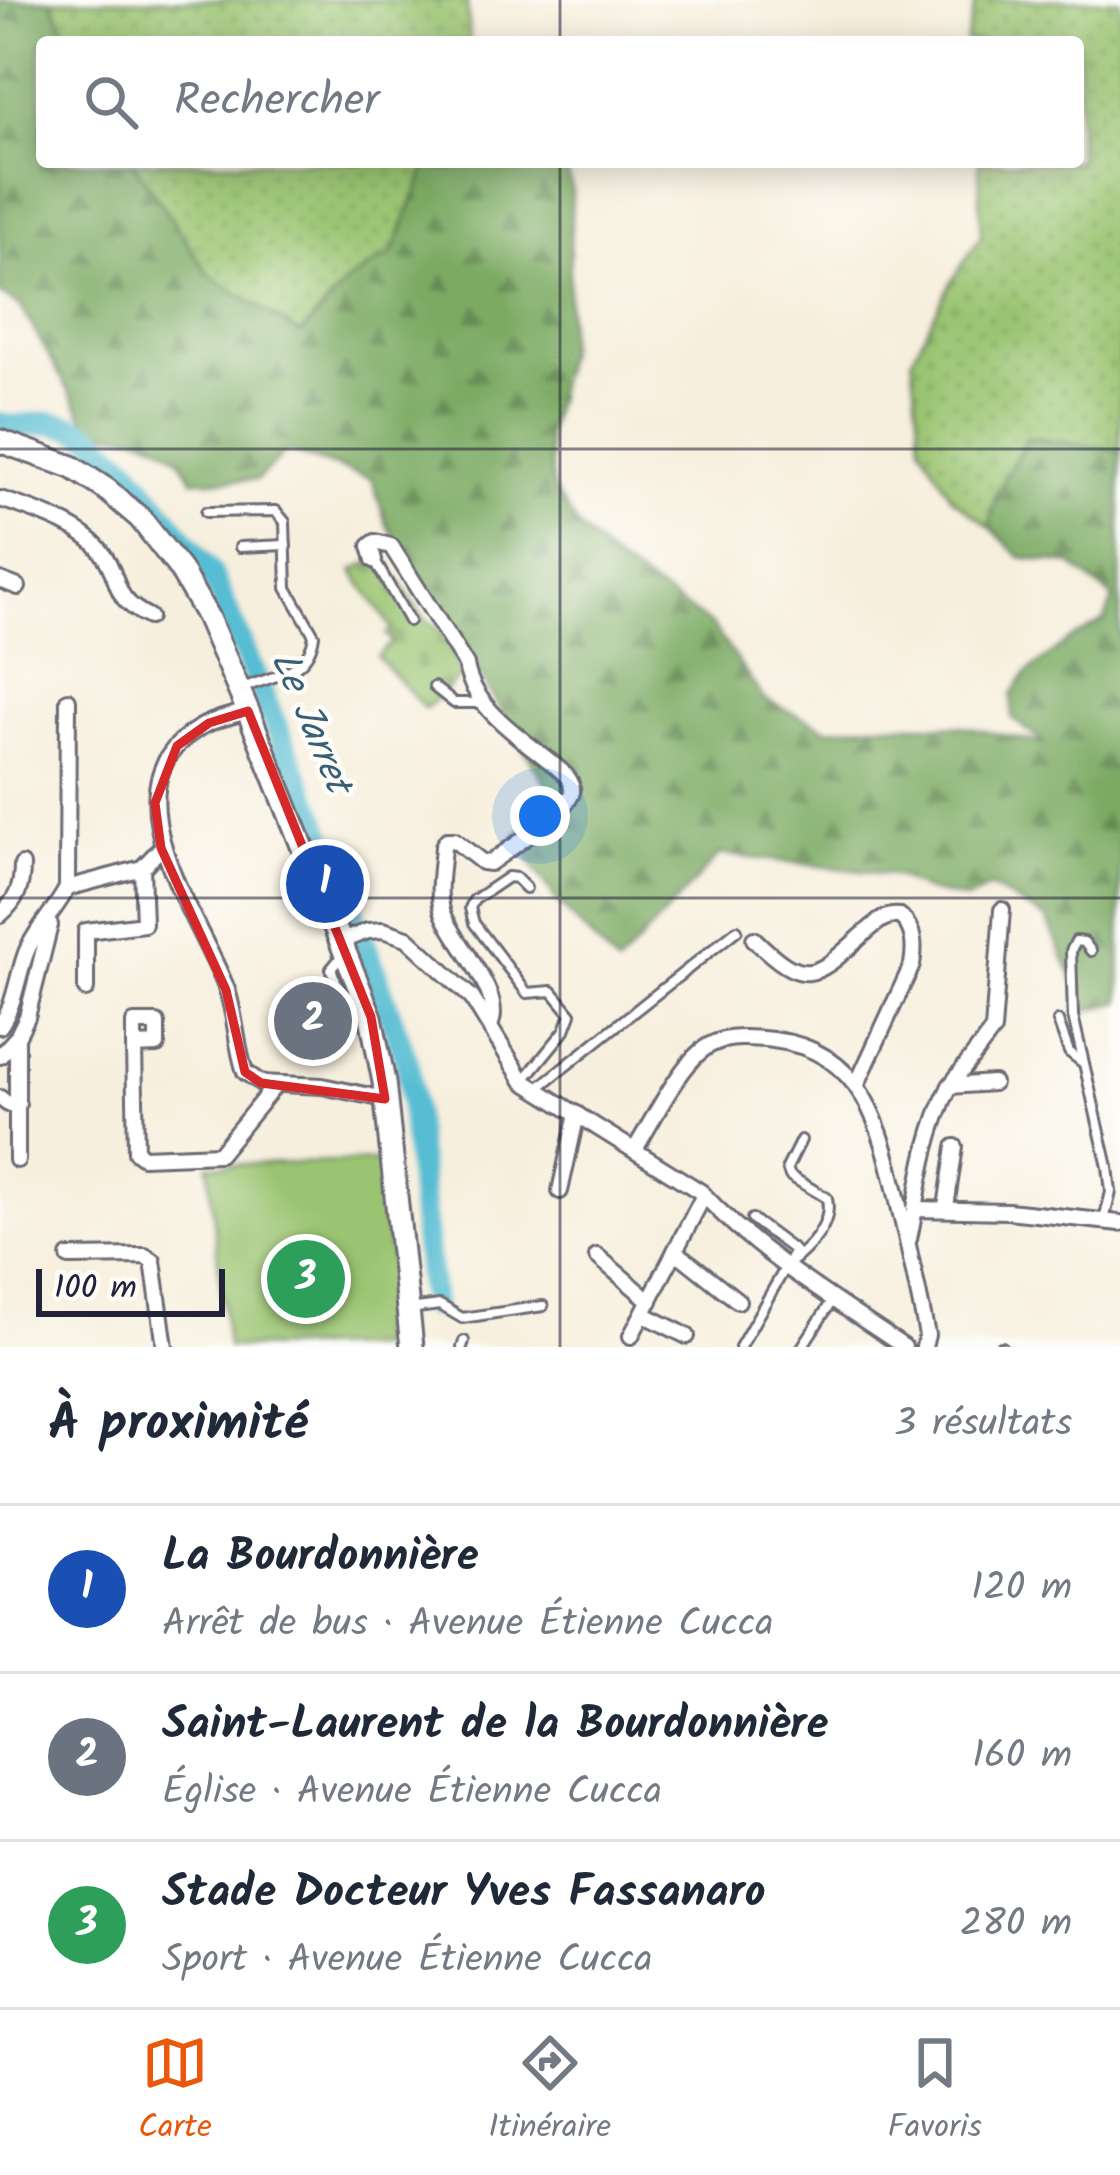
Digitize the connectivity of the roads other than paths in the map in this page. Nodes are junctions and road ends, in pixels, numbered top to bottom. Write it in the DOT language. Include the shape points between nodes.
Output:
graph roads {
  1 [pos="0,441"];
  2 [pos="0,499"];
  3 [pos="206,512"];
  4 [pos="286,544"];
  5 [pos="240,547"];
  6 [pos="374,560"];
  7 [pos="0,580"];
  8 [pos="18,587"];
  9 [pos="149,617"];
  10 [pos="409,620"];
  11 [pos="434,687"];
  12 [pos="246,695"];
  13 [pos="68,700"];
  14 [pos="481,703"];
  15 [pos="161,848"];
  16 [pos="22,865"];
  17 [pos="142,868"];
  18 [pos="67,887"];
  19 [pos="179,888"];
  20 [pos="526,888"];
  21 [pos="1002,910"];
  22 [pos="53,914"];
  23 [pos="0,915"];
  24 [pos="737,930"];
  25 [pos="754,939"];
  26 [pos="346,943"];
  27 [pos="1091,951"];
  28 [pos="86,989"];
  29 [pos="346,1004"];
  30 [pos="1058,1021"];
  31 [pos="490,1025"];
  32 [pos="0,1026"];
  33 [pos="17,1036"];
  34 [pos="134,1046"];
  35 [pos="0,1056"];
  36 [pos="1084,1063"];
  37 [pos="993,1083"];
  38 [pos="276,1084"];
  39 [pos="856,1084"];
  40 [pos="530,1085"];
  41 [pos="950,1086"];
  42 [pos="0,1098"];
  43 [pos="385,1099"];
  44 [pos="18,1104"];
  45 [pos="577,1114"];
  46 [pos="801,1140"];
  47 [pos="955,1148"];
  48 [pos="635,1149"];
  49 [pos="17,1160"];
  50 [pos="560,1191"];
  51 [pos="704,1195"];
  52 [pos="946,1207"];
  53 [pos="915,1209"];
  54 [pos="752,1219"];
  55 [pos="1112,1221"];
  56 [pos="909,1239"];
  57 [pos="675,1251"];
  58 [pos="597,1256"];
  59 [pos="69,1257"];
  60 [pos="787,1266"];
  61 [pos="833,1299"];
  62 [pos="738,1301"];
  63 [pos="543,1306"];
  64 [pos="415,1308"];
  65 [pos="646,1308"];
  66 [pos="631,1336"];
  67 [pos="687,1336"];
  68 [pos="165,1347"];
  69 [pos="412,1347"];
  70 [pos="740,1347"];
  71 [pos="802,1347"];
  72 [pos="904,1347"];
  73 [pos="924,1347"];
  1 -- 12 [label="main road" via="72,467 140,518 194,592"];
  2 -- 9 [label="street" via="44,513 100,548 127,606"];
  3 -- 4 [label="lane" via="276,511"];
  4 -- 5 [label="lane"];
  4 -- 12 [label="lane" via="287,588 314,635 310,657"];
  6 -- 10 [label="lane"];
  6 -- 14 [label="street" via="370,546 392,546"];
  7 -- 8 [label="street"];
  11 -- 14 [label="lane" via="454,703"];
  12 -- 15 [label="street" via="177,746 166,765 154,803"];
  12 -- 26 [label="main road"];
  13 -- 18 [label="street"];
  14 -- 31 [label="street" via="572,788 566,805 490,863 454,840 443,846 443,913 493,1000"];
  15 -- 17 [label="street"];
  15 -- 19 [label="street"];
  16 -- 23 [label="street" via="22,884"];
  17 -- 18 [label="street"];
  17 -- 19 [label="street"];
  17 -- 28 [label="street" via="144,924 86,931"];
  18 -- 22 [label="street"];
  19 -- 38 [label="street" via="226,990 245,1072"];
  20 -- 40 [label="lane" via="508,877 470,908 527,993 552,991 571,1014"];
  21 -- 41 [label="street" via="993,1030"];
  22 -- 32 [label="street" via="28,947"];
  22 -- 33 [label="street"];
  24 -- 40 [label="lane"];
  25 -- 39 [label="street" via="780,964 808,974 881,919 909,923 912,965"];
  26 -- 29 [label="lane" via="332,969"];
  26 -- 31 [label="street" via="368,931 393,932 428,954"];
  26 -- 43 [label="main road" via="371,1017"];
  27 -- 36 [label="lane" via="1076,941 1072,951"];
  30 -- 36 [label="lane" via="1069,1052"];
  31 -- 40 [label="street"];
  33 -- 35 [label="street"];
  33 -- 44 [label="street"];
  34 -- 38 [label="street" via="136,1152 143,1157 220,1154"];
  36 -- 55 [label="lane"];
  37 -- 41 [label="street"];
  38 -- 43 [label="street"];
  39 -- 48 [label="street" via="820,1055 782,1041 717,1041 696,1055"];
  39 -- 56 [label="street" via="886,1143"];
  40 -- 45 [label="street"];
  41 -- 53 [label="street" via="924,1154"];
  42 -- 44 [label="street"];
  43 -- 64 [label="main road"];
  44 -- 49 [label="street"];
  45 -- 48 [label="street"];
  45 -- 50 [label="street"];
  46 -- 60 [label="lane" via="787,1168 827,1198 830,1211 812,1246"];
  47 -- 52 [label="street"];
  48 -- 51 [label="street"];
  51 -- 57 [label="street"];
  51 -- 60 [label="street"];
  52 -- 53 [label="street"];
  52 -- 55 [label="street"];
  53 -- 56 [label="street"];
  54 -- 60 [label="lane" via="793,1245"];
  56 -- 73 [label="street"];
  57 -- 62 [label="street"];
  57 -- 65 [label="street"];
  58 -- 65 [label="street"];
  59 -- 68 [label="street" via="153,1262"];
  60 -- 61 [label="street"];
  60 -- 70 [label="lane"];
  61 -- 71 [label="lane"];
  61 -- 72 [label="street"];
  63 -- 64 [label="lane" via="462,1318 440,1305"];
  64 -- 69 [label="main road"];
  65 -- 66 [label="street"];
  65 -- 67 [label="street"];
}
